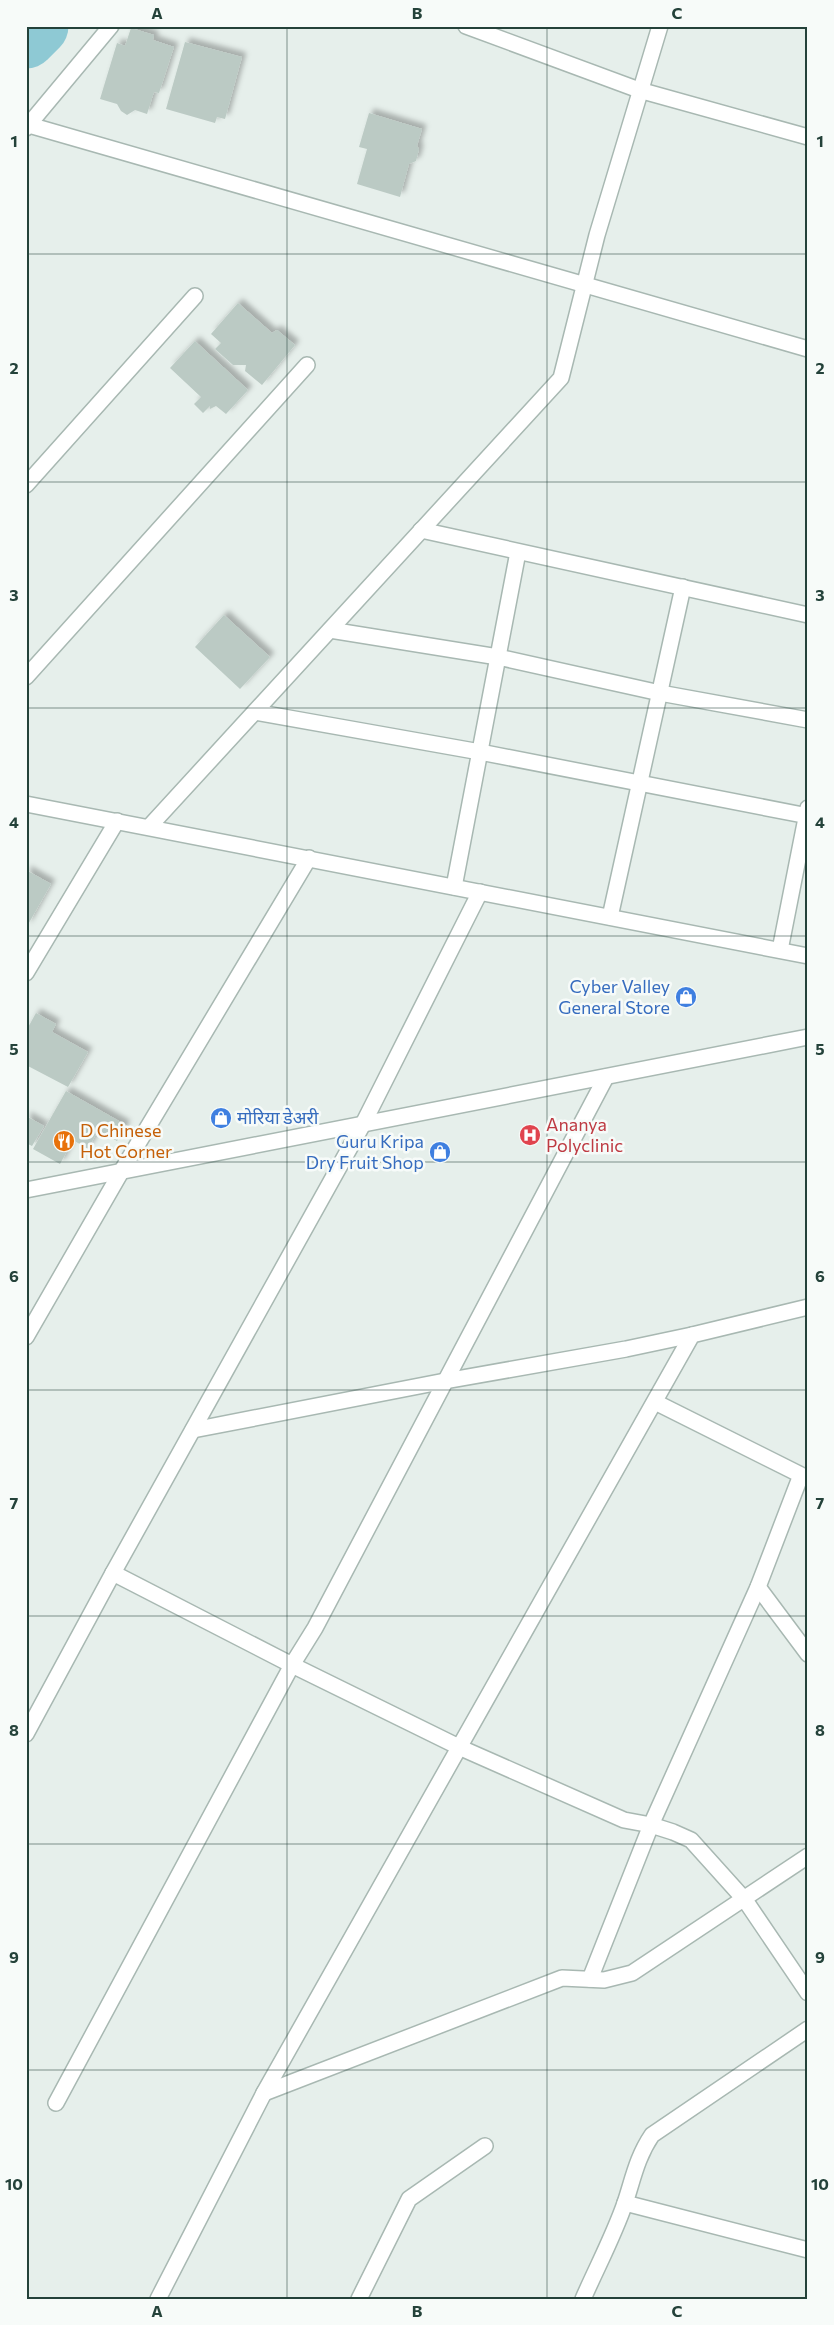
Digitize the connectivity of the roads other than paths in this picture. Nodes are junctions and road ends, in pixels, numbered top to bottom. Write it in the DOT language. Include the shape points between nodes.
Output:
graph roads {
  1 [pos="111,26"];
  2 [pos="466,26"];
  3 [pos="660,26"];
  4 [pos="639,90"];
  5 [pos="28,127"];
  6 [pos="808,137"];
  7 [pos="584,284"];
  8 [pos="195,296"];
  9 [pos="808,349"];
  10 [pos="307,365"];
  11 [pos="26,485"];
  12 [pos="421,530"];
  13 [pos="518,552"];
  14 [pos="683,587"];
  15 [pos="808,615"];
  16 [pos="330,630"];
  17 [pos="498,657"];
  18 [pos="26,677"];
  19 [pos="660,693"];
  20 [pos="256,712"];
  21 [pos="808,720"];
  22 [pos="480,752"];
  23 [pos="639,785"];
  24 [pos="26,804"];
  25 [pos="807,814"];
  26 [pos="117,821"];
  27 [pos="149,828"];
  28 [pos="309,858"];
  29 [pos="454,887"];
  30 [pos="480,892"];
  31 [pos="610,917"];
  32 [pos="780,950"];
  33 [pos="808,956"];
  34 [pos="26,973"];
  35 [pos="808,1037"];
  36 [pos="606,1077"];
  37 [pos="363,1124"];
  38 [pos="121,1172"];
  39 [pos="26,1190"];
  40 [pos="808,1307"];
  41 [pos="692,1335"];
  42 [pos="26,1337"];
  43 [pos="445,1381"];
  44 [pos="655,1402"];
  45 [pos="193,1430"];
  46 [pos="804,1476"];
  47 [pos="113,1573"];
  48 [pos="758,1587"];
  49 [pos="808,1654"];
  50 [pos="292,1665"];
  51 [pos="26,1734"];
  52 [pos="461,1748"];
  53 [pos="651,1825"];
  54 [pos="808,1856"];
  55 [pos="745,1900"];
  56 [pos="590,1979"];
  57 [pos="808,1993"];
  58 [pos="808,2029"];
  59 [pos="264,2093"];
  60 [pos="56,2103"];
  61 [pos="485,2146"];
  62 [pos="625,2203"];
  63 [pos="808,2250"];
  64 [pos="158,2299"];
  65 [pos="359,2299"];
  66 [pos="584,2299"];
  1 -- 5 [label="street"];
  2 -- 4 [label="street"];
  3 -- 4 [label="street"];
  4 -- 6 [label="street"];
  4 -- 7 [label="street"];
  5 -- 7 [label="street"];
  7 -- 9 [label="street"];
  7 -- 12 [label="street" via="561,378"];
  8 -- 11 [label="street"];
  10 -- 18 [label="street"];
  12 -- 13 [label="street"];
  12 -- 16 [label="street"];
  13 -- 14 [label="street"];
  13 -- 17 [label="street"];
  14 -- 15 [label="street"];
  14 -- 19 [label="street"];
  16 -- 17 [label="street"];
  16 -- 20 [label="street"];
  17 -- 19 [label="street"];
  17 -- 22 [label="street"];
  19 -- 21 [label="street"];
  19 -- 23 [label="street"];
  20 -- 22 [label="street"];
  20 -- 27 [label="street"];
  22 -- 23 [label="street"];
  22 -- 29 [label="street"];
  23 -- 25 [label="street"];
  23 -- 31 [label="street"];
  24 -- 26 [label="street"];
  25 -- 32 [label="street"];
  26 -- 27 [label="street"];
  26 -- 34 [label="street"];
  27 -- 28 [label="street"];
  28 -- 29 [label="street"];
  28 -- 38 [label="street"];
  29 -- 30 [label="street"];
  30 -- 31 [label="street"];
  30 -- 37 [label="street"];
  31 -- 32 [label="street"];
  32 -- 33 [label="street"];
  35 -- 36 [label="street"];
  36 -- 37 [label="street"];
  36 -- 43 [label="street"];
  37 -- 38 [label="street"];
  37 -- 45 [label="street"];
  38 -- 39 [label="street"];
  38 -- 42 [label="street"];
  40 -- 41 [label="street"];
  41 -- 43 [label="street"];
  41 -- 44 [label="street"];
  43 -- 45 [label="street"];
  43 -- 50 [label="street" via="320,1619"];
  44 -- 46 [label="street"];
  44 -- 52 [label="street"];
  45 -- 47 [label="street"];
  46 -- 48 [label="street"];
  47 -- 50 [label="street"];
  47 -- 51 [label="street"];
  48 -- 49 [label="street"];
  48 -- 53 [label="street"];
  50 -- 52 [label="street"];
  50 -- 60 [label="street"];
  52 -- 53 [label="street" via="624,1820"];
  52 -- 59 [label="street"];
  53 -- 55 [label="street" via="691,1840"];
  53 -- 56 [label="street"];
  54 -- 55 [label="street"];
  55 -- 56 [label="street" via="632,1973 604,1980"];
  55 -- 57 [label="street"];
  56 -- 59 [label="street" via="562,1978"];
  58 -- 62 [label="street" via="652,2135 642,2149"];
  59 -- 64 [label="street"];
  61 -- 65 [label="street" via="409,2199"];
  62 -- 63 [label="street"];
  62 -- 66 [label="street"];
}
